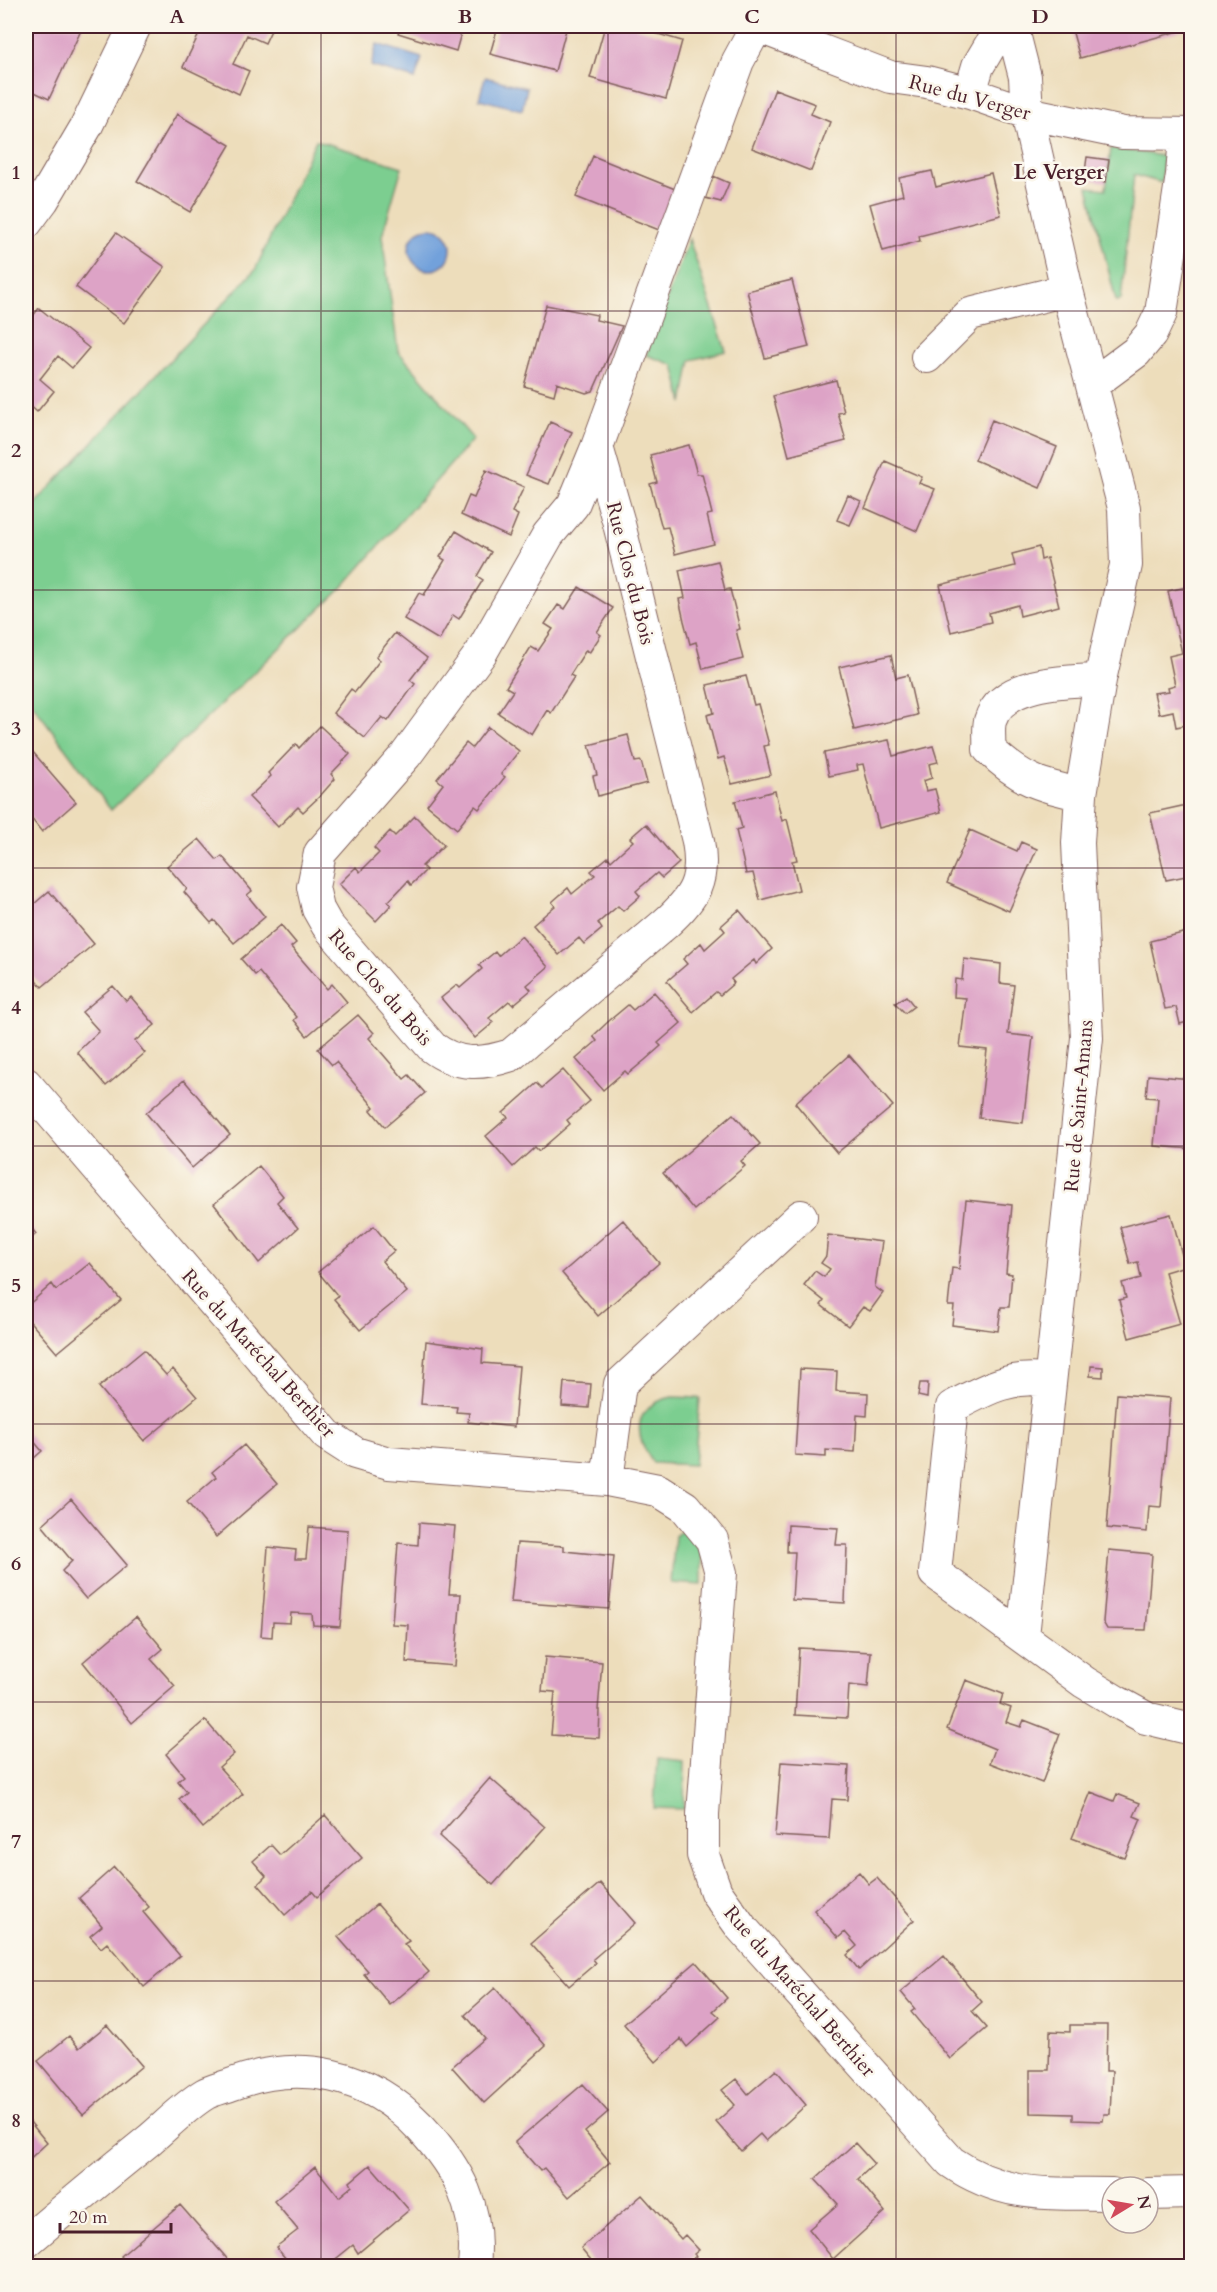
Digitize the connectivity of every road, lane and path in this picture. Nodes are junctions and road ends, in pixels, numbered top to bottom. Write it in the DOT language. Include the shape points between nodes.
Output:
graph roads {
  1 [pos="135,26"];
  2 [pos="757,26"];
  3 [pos="998,26"];
  4 [pos="1012,26"];
  5 [pos="970,93"];
  6 [pos="1027,113"];
  7 [pos="1188,135"];
  8 [pos="26,223"];
  9 [pos="1067,290"];
  10 [pos="927,357"];
  11 [pos="1093,384"];
  12 [pos="597,447"];
  13 [pos="1100,680"];
  14 [pos="1081,794"];
  15 [pos="26,1084"];
  16 [pos="801,1216"];
  17 [pos="1049,1381"];
  18 [pos="607,1480"];
  19 [pos="1023,1636"];
  20 [pos="1191,1730"];
  21 [pos="1191,2193"];
  22 [pos="1100,2194"];
  23 [pos="1160,2194"];
  24 [pos="26,2242"];
  25 [pos="474,2266"];
  1 -- 8 [label="street" via="86,127"];
  2 -- 5 [label="street, Rue du Verger" via="890,77"];
  2 -- 12 [label="street, Rue Clos du Bois" via="738,61"];
  3 -- 5 [label="street" via="978,66"];
  4 -- 6 [label="street, Rue de Saint-Amans" via="1025,77"];
  5 -- 6 [label="street, Rue du Verger"];
  6 -- 7 [label="street, Rue du Verger" via="1123,133"];
  6 -- 9 [label="street, Rue de Saint-Amans"];
  7 -- 11 [label="street" via="1161,313 1152,334 1136,352"];
  9 -- 10 [label="street" via="970,314"];
  9 -- 11 [label="street, Rue de Saint-Amans"];
  11 -- 13 [label="street, Rue de Saint-Amans" via="1124,508 1126,534 1126,565"];
  12 -- 12 [label="street, Rue Clos du Bois" via="573,505 548,535 481,652 406,755 331,837 320,853 315,871 313,887 327,925 432,1047 445,1057 468,1063 488,1063 511,1055 687,904 698,884 702,860 698,841"];
  13 -- 14 [label="street, Rue de Saint-Amans"];
  13 -- 14 [label="street" via="1028,689 1004,698 990,721 989,749 1011,771 1049,788"];
  14 -- 17 [label="street, Rue de Saint-Amans" via="1078,843 1087,1038"];
  15 -- 18 [label="street, Rue du Maréchal Berthier" via="327,1435 355,1453 389,1463"];
  16 -- 18 [label="street" via="620,1384"];
  17 -- 19 [label="street, Rue de Saint-Amans"];
  17 -- 19 [label="street" via="1030,1377 994,1384 952,1407 941,1497 935,1573"];
  18 -- 22 [label="street, Rue du Maréchal Berthier" via="658,1490 686,1507 712,1540 721,1573 703,1814 703,1855 716,1892 741,1927 951,2162 970,2176 1007,2190"];
  19 -- 20 [label="street" via="1084,1682 1127,1708 1146,1718"];
  21 -- 23 [label="street"];
  24 -- 25 [label="street" via="205,2094 259,2074 308,2071 353,2080 386,2099 443,2152 466,2191 476,2241"];
}
